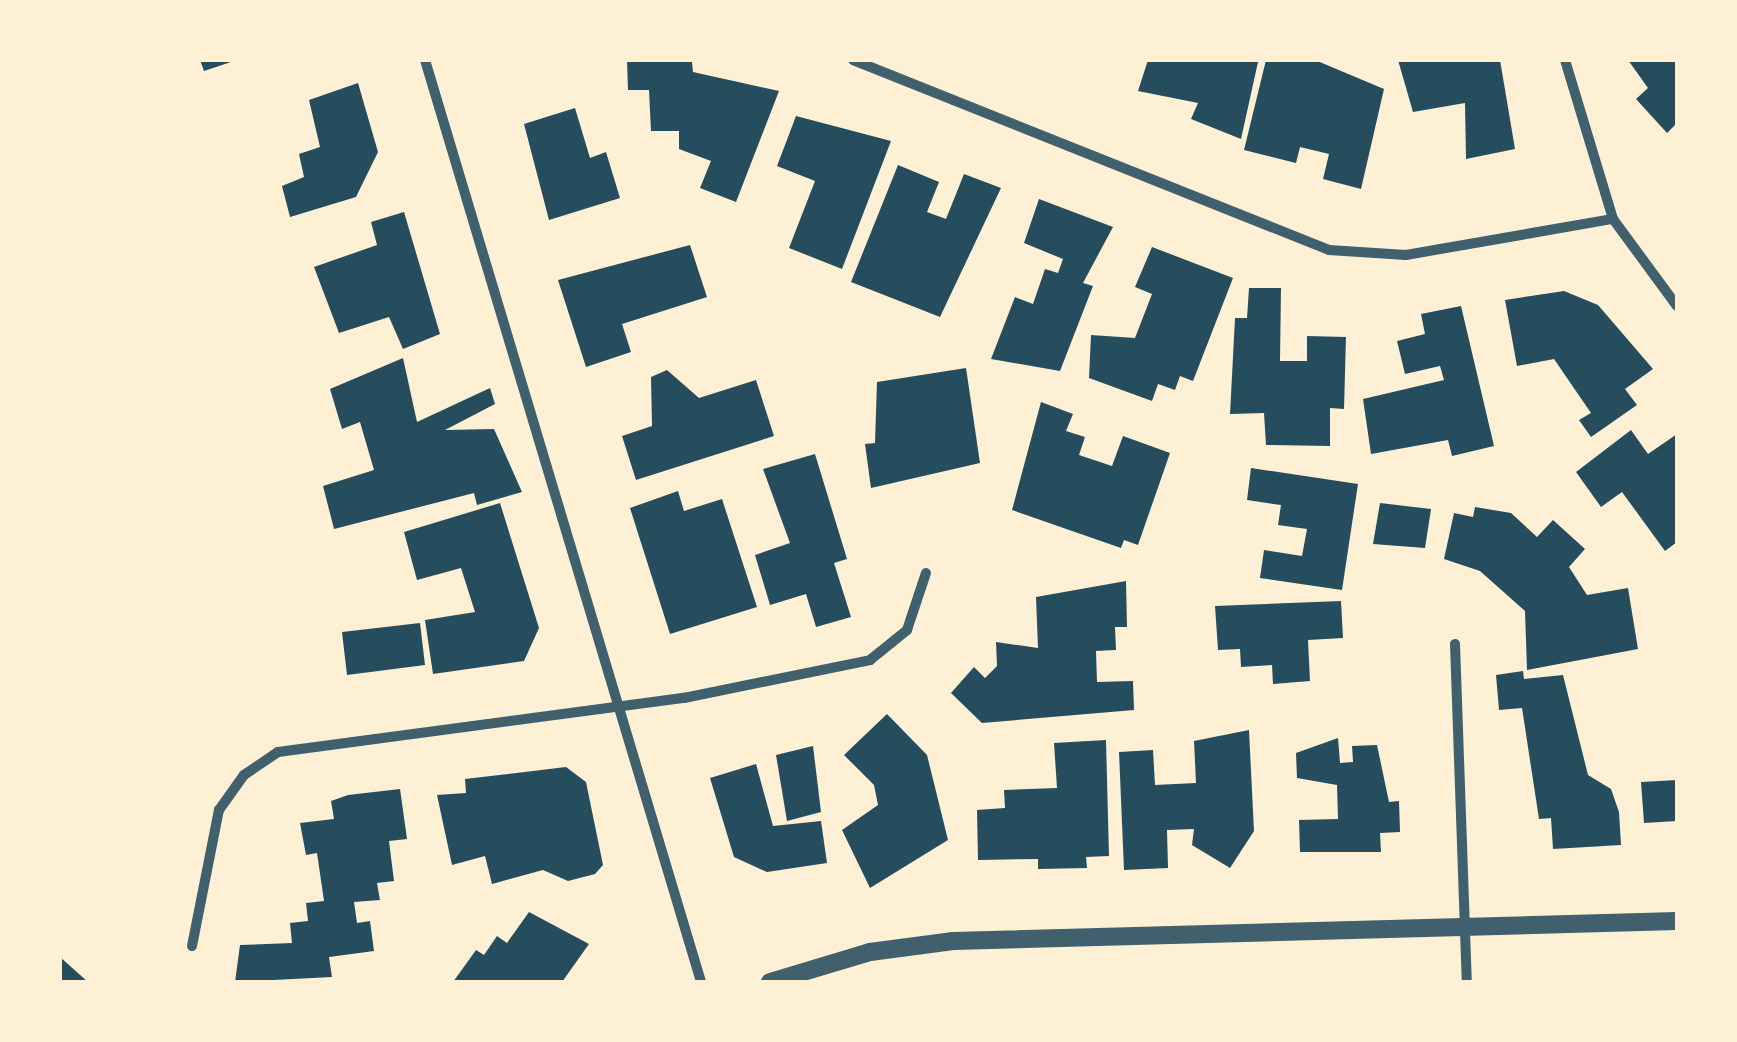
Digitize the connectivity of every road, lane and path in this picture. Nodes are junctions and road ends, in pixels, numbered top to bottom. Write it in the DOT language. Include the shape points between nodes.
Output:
graph roads {
  1 [pos="425,60"];
  2 [pos="853,60"];
  3 [pos="1566,60"];
  4 [pos="1613,219"];
  5 [pos="1677,306"];
  6 [pos="926,573"];
  7 [pos="1455,644"];
  8 [pos="626,706"];
  9 [pos="1677,921"];
  10 [pos="1464,923"];
  11 [pos="192,946"];
  12 [pos="702,982"];
  13 [pos="770,982"];
  14 [pos="1467,982"];
  1 -- 8 [label="street"];
  2 -- 4 [label="street" via="1329,250 1394,256"];
  3 -- 4 [label="street"];
  4 -- 5 [label="street"];
  6 -- 8 [label="street" via="907,630 870,660"];
  7 -- 10 [label="street"];
  8 -- 11 [label="street" via="278,752 244,775 218,810"];
  8 -- 12 [label="street"];
  9 -- 10 [label="street"];
  10 -- 13 [label="street" via="912,944"];
  10 -- 14 [label="street"];
}
